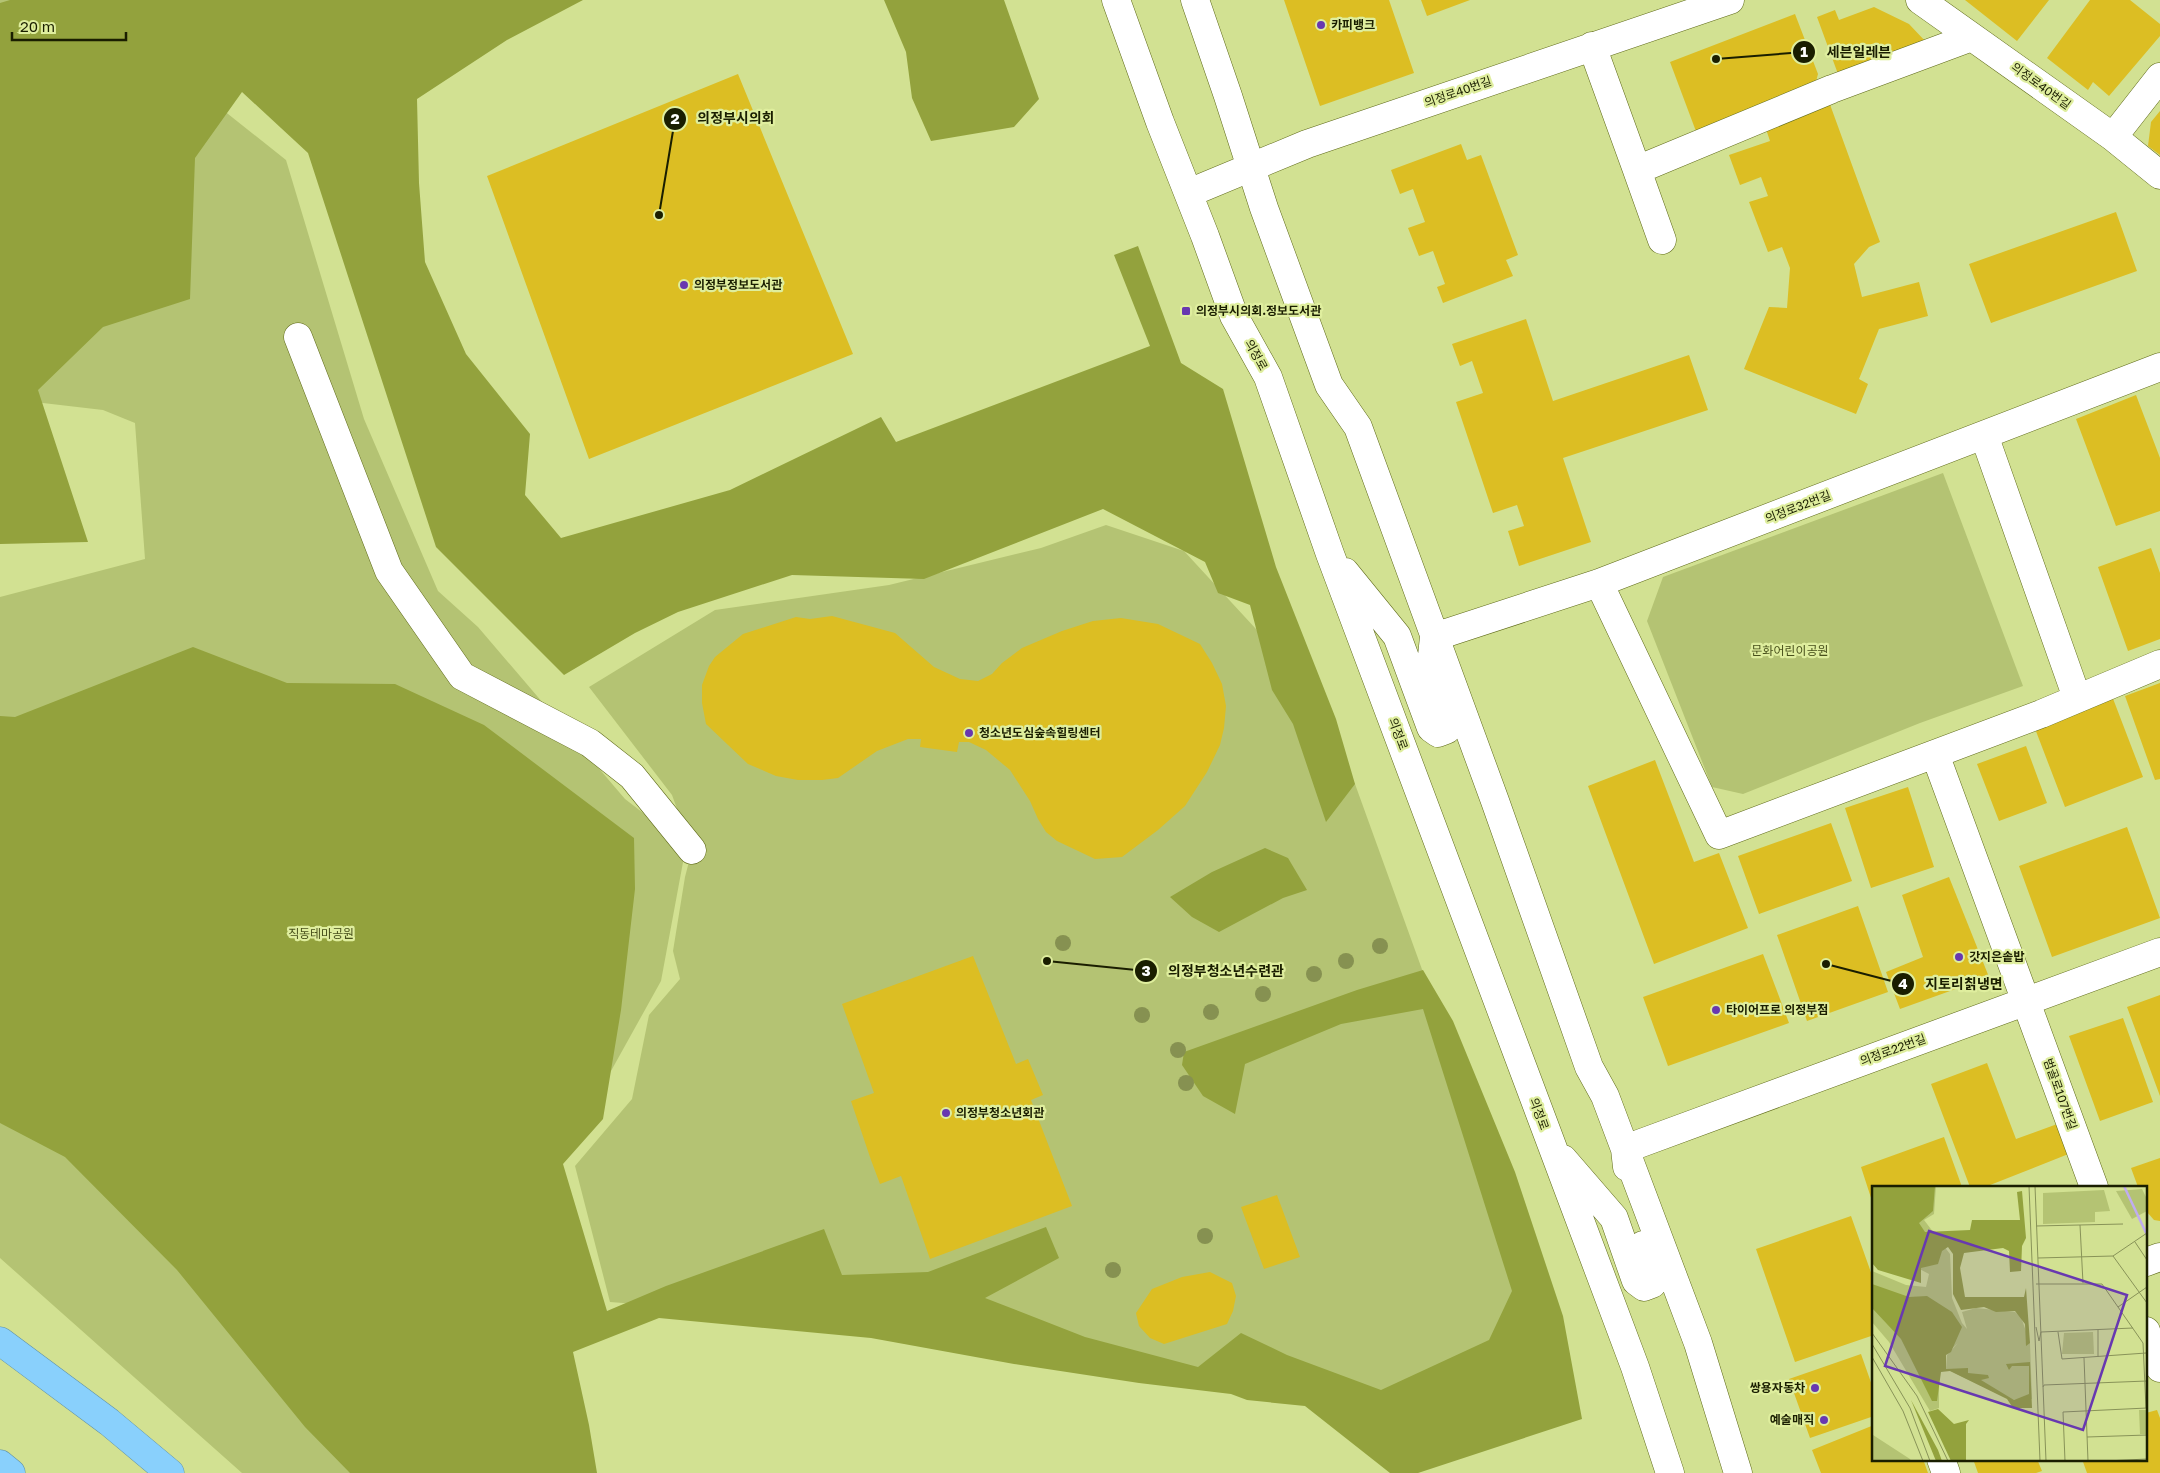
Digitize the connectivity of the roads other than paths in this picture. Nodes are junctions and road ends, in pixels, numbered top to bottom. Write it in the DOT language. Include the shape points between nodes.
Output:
graph roads {
  1 [pos="1116,0"];
  2 [pos="1195,0"];
  3 [pos="1730,0"];
  4 [pos="1920,0"];
  5 [pos="1685,7"];
  6 [pos="1972,37"];
  7 [pos="1592,46"];
  8 [pos="2160,77"];
  9 [pos="2113,138"];
  10 [pos="1252,166"];
  11 [pos="1637,170"];
  12 [pos="2160,175"];
  13 [pos="1188,192"];
  14 [pos="1662,240"];
  15 [pos="298,337"];
  16 [pos="2160,367"];
  17 [pos="1984,435"];
  18 [pos="1330,554"];
  19 [pos="1599,583"];
  20 [pos="1434,638"];
  21 [pos="2160,664"];
  22 [pos="2077,698"];
  23 [pos="1935,754"];
  24 [pos="692,850"];
  25 [pos="2160,952"];
  26 [pos="2026,1002"];
  27 [pos="1550,1145"];
  28 [pos="1625,1148"];
  29 [pos="2094,1186"];
  30 [pos="2160,1257"];
  31 [pos="2148,1261"];
  32 [pos="2148,1335"];
  33 [pos="0,1341"];
  34 [pos="2160,1368"];
  35 [pos="1941,1460"];
  36 [pos="0,1464"];
  37 [pos="11,1473"];
  38 [pos="170,1473"];
  39 [pos="1670,1473"];
  40 [pos="1738,1473"];
  41 [pos="1946,1473"];
  1 -- 13 [label="street, 의정로"];
  2 -- 10 [label="street"];
  3 -- 5 [label="street, 의정로40번길"];
  4 -- 6 [label="street, 의정로40번길"];
  5 -- 7 [label="street, 의정로40번길"];
  6 -- 9 [label="street, 의정로40번길"];
  6 -- 11 [label="street" via="1832,89"];
  7 -- 10 [label="street, 의정로40번길"];
  7 -- 11 [label="street"];
  8 -- 9 [label="street"];
  9 -- 12 [label="street, 의정로40번길"];
  10 -- 13 [label="street, 의정로40번길"];
  10 -- 20 [label="street" via="1264,208 1329,386 1358,427"];
  11 -- 14 [label="street"];
  13 -- 18 [label="street, 의정로" via="1234,316 1268,377"];
  15 -- 24 [label="street" via="389,571 462,676 590,743 632,776"];
  16 -- 17 [label="street, 의정로32번길"];
  17 -- 19 [label="street, 의정로32번길"];
  17 -- 22 [label="street"];
  18 -- 20 [label="street" via="1397,636 1431,728 1438,733 1446,730 1447,720 1430,675"];
  18 -- 27 [label="street, 의정로"];
  19 -- 20 [label="street, 의정로32번길"];
  19 -- 23 [label="street" via="1719,836"];
  20 -- 28 [label="street" via="1589,1067 1606,1096"];
  21 -- 22 [label="street"];
  22 -- 23 [label="street"];
  23 -- 26 [label="street, 범골로107번길"];
  25 -- 26 [label="street, 의정로22번길"];
  26 -- 28 [label="street, 의정로22번길"];
  26 -- 29 [label="street, 범골로107번길"];
  27 -- 28 [label="street" via="1614,1218 1636,1281 1644,1287 1652,1284 1655,1276 1630,1211"];
  27 -- 39 [label="street, 의정로" via="1635,1367"];
  28 -- 40 [label="street" via="1698,1344"];
  30 -- 31 [label="street"];
  32 -- 34 [label="street"];
  33 -- 38 [label="highway" via="109,1422"];
  35 -- 41 [label="street"];
  36 -- 37 [label="highway"];
}
